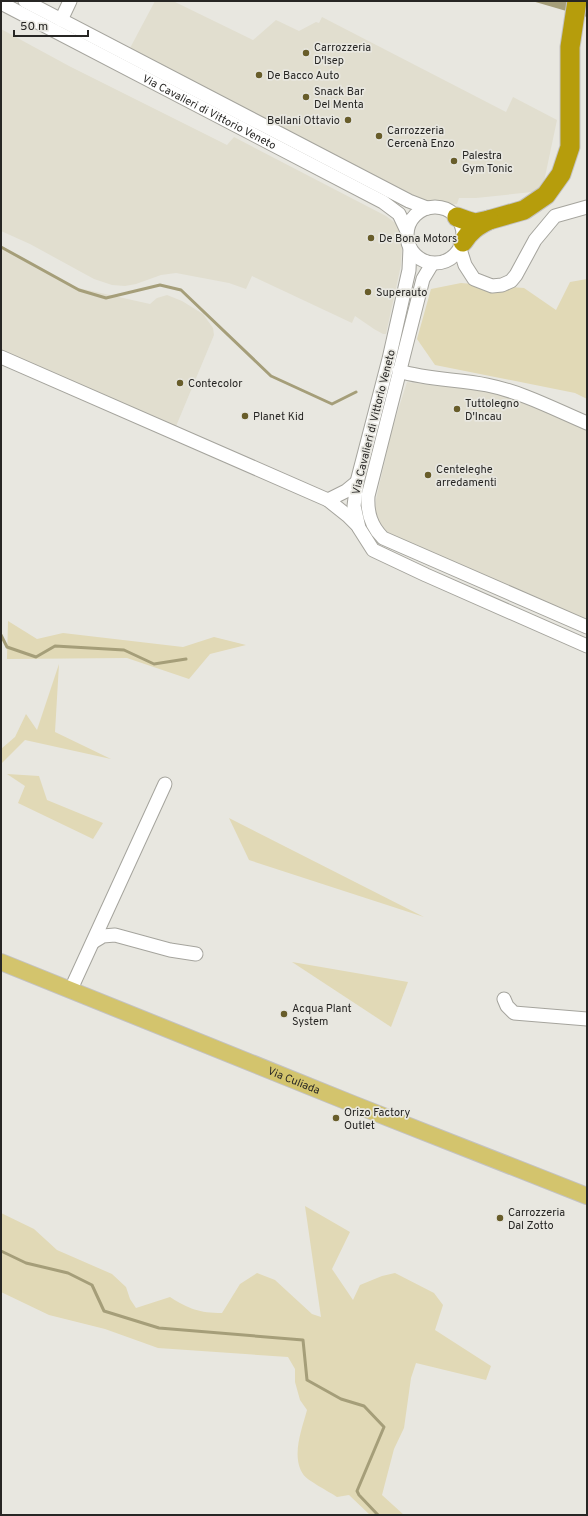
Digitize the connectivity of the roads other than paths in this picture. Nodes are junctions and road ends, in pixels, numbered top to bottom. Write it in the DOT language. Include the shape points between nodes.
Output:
graph roads {
  1 [pos="25,1"];
  2 [pos="70,1"];
  3 [pos="577,1"];
  4 [pos="1,3"];
  5 [pos="61,20"];
  6 [pos="587,207"];
  7 [pos="426,208"];
  8 [pos="457,217"];
  9 [pos="488,220"];
  10 [pos="407,231"];
  11 [pos="462,246"];
  12 [pos="410,248"];
  13 [pos="438,263"];
  14 [pos="470,274"];
  15 [pos="1,357"];
  16 [pos="399,371"];
  17 [pos="587,423"];
  18 [pos="357,482"];
  19 [pos="328,500"];
  20 [pos="359,528"];
  21 [pos="587,627"];
  22 [pos="587,646"];
  23 [pos="165,784"];
  24 [pos="93,942"];
  25 [pos="196,954"];
  26 [pos="1,962"];
  27 [pos="71,989"];
  28 [pos="504,999"];
  29 [pos="587,1019"];
  30 [pos="587,1196"];
  1 -- 5 [label="street, Via Cavalieri di Vittorio Veneto"];
  2 -- 5 [label="street"];
  3 -- 9 [label="highway" via="570,47 570,147 561,174 546,195 524,210"];
  4 -- 10 [label="street, Via Cavalieri di Vittorio Veneto" via="383,202 399,214"];
  5 -- 7 [label="street, Via Cavalieri di Vittorio Veneto"];
  6 -- 14 [label="street" via="555,216 535,240 511,280 502,285 492,286 474,279"];
  7 -- 8 [label="street" via="446,209"];
  7 -- 10 [label="street" via="413,218"];
  8 -- 9 [label="highway" via="475,223"];
  8 -- 11 [label="street" via="463,229"];
  9 -- 11 [label="highway" via="470,232"];
  10 -- 12 [label="street"];
  11 -- 13 [label="street" via="455,256"];
  11 -- 14 [label="street"];
  12 -- 13 [label="street" via="419,259"];
  12 -- 18 [label="street, Via Cavalieri di Vittorio Veneto" via="406,285"];
  13 -- 14 [label="street"];
  13 -- 16 [label="street, Via Cavalieri di Vittorio Veneto" via="423,279"];
  15 -- 19 [label="street"];
  16 -- 17 [label="street" via="415,376 464,381 517,392"];
  16 -- 21 [label="street, Via Cavalieri di Vittorio Veneto" via="368,496 368,509 377,532 383,538"];
  18 -- 19 [label="street"];
  18 -- 20 [label="street, Via Cavalieri di Vittorio Veneto" via="354,506"];
  19 -- 20 [label="street"];
  20 -- 22 [label="street, Via Cavalieri di Vittorio Veneto" via="373,550"];
  23 -- 24 [label="street"];
  24 -- 25 [label="street" via="103,936 114,934 170,950"];
  24 -- 27 [label="street"];
  26 -- 27 [label="main road, Via Culiada"];
  27 -- 30 [label="main road, Via Culiada"];
  28 -- 29 [label="street" via="514,1013"];
}
